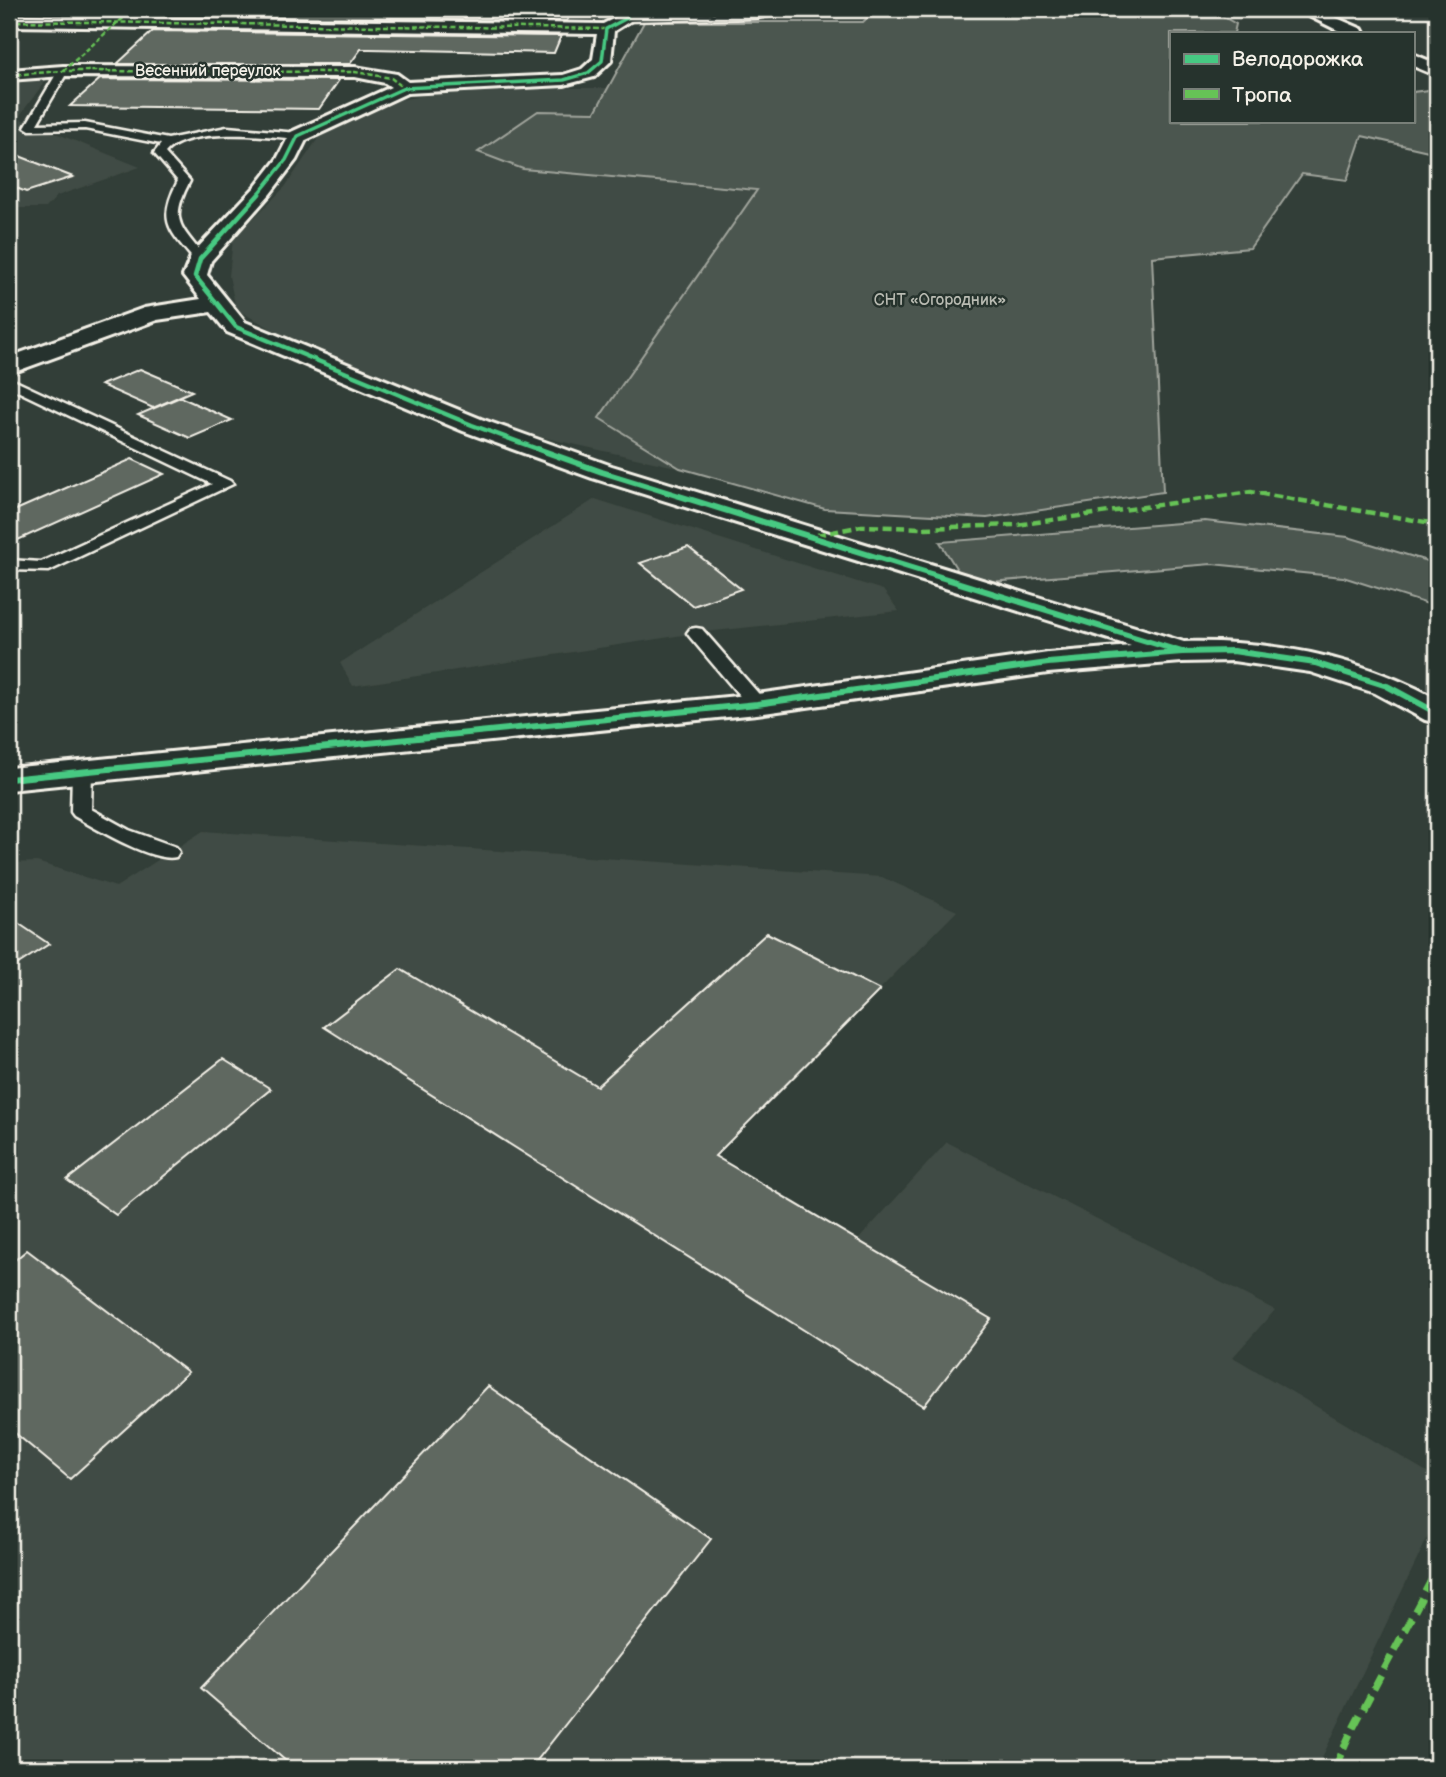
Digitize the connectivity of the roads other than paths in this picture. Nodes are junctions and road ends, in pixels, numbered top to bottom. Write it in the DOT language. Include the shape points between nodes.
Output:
graph roads {
  1 [pos="138,9"];
  2 [pos="803,9"];
  3 [pos="1303,9"];
  4 [pos="628,13"];
  5 [pos="9,21"];
  6 [pos="118,22"];
  7 [pos="606,29"];
  8 [pos="1354,32"];
  9 [pos="1423,62"];
  10 [pos="63,71"];
  11 [pos="1437,71"];
  12 [pos="9,75"];
  13 [pos="404,88"];
  14 [pos="298,136"];
  15 [pos="168,142"];
  16 [pos="200,259"];
  17 [pos="218,304"];
  18 [pos="9,366"];
  19 [pos="9,382"];
  20 [pos="9,565"];
  21 [pos="696,633"];
  22 [pos="1182,652"];
  23 [pos="757,704"];
  24 [pos="1437,713"];
  25 [pos="82,771"];
  26 [pos="9,779"];
  27 [pos="169,852"];
  1 -- 6 [label="street"];
  2 -- 4 [label="lane" via="757,15"];
  3 -- 8 [label="street"];
  4 -- 7 [label="street"];
  5 -- 6 [label="street"];
  6 -- 7 [label="street"];
  6 -- 10 [label="street"];
  7 -- 13 [label="street" via="602,61 588,74 565,80"];
  9 -- 11 [label="street"];
  10 -- 12 [label="street, Весенний переулок"];
  10 -- 13 [label="street, Весенний переулок" via="355,72 391,78"];
  10 -- 15 [label="lane" via="30,127 85,126"];
  13 -- 14 [label="street"];
  14 -- 15 [label="lane" via="227,130"];
  14 -- 16 [label="street" via="271,180"];
  15 -- 16 [label="lane" via="159,153 184,181 171,205 171,224"];
  16 -- 17 [label="street" via="195,276"];
  17 -- 18 [label="street" via="152,313"];
  17 -- 22 [label="street" via="236,327 472,425 602,472"];
  19 -- 20 [label="lane" via="225,484 43,567"];
  21 -- 23 [label="lane"];
  22 -- 23 [label="street" via="1048,663"];
  22 -- 24 [label="street" via="1233,651 1315,663 1387,686"];
  23 -- 25 [label="street"];
  25 -- 26 [label="street"];
  25 -- 27 [label="lane" via="81,812 122,835"];
}
